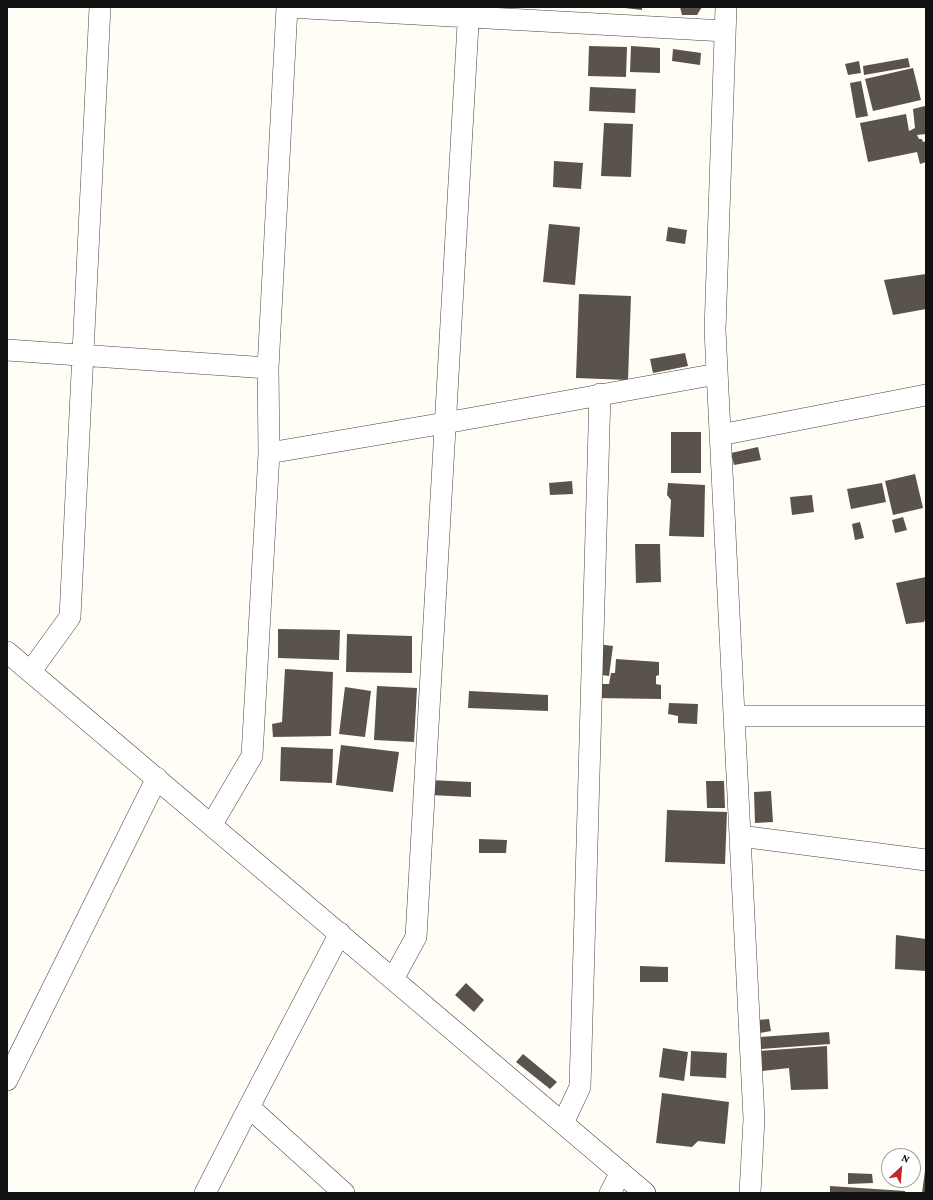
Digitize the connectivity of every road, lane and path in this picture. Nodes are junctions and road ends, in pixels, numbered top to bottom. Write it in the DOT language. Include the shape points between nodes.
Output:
graph roads {
  1 [pos="100,7"];
  2 [pos="287,7"];
  3 [pos="726,7"];
  4 [pos="468,12"];
  5 [pos="725,31"];
  6 [pos="7,350"];
  7 [pos="83,355"];
  8 [pos="268,368"];
  9 [pos="717,374"];
  10 [pos="600,394"];
  11 [pos="926,395"];
  12 [pos="445,423"];
  13 [pos="720,435"];
  14 [pos="269,453"];
  15 [pos="7,652"];
  16 [pos="31,671"];
  17 [pos="734,716"];
  18 [pos="926,716"];
  19 [pos="157,778"];
  20 [pos="212,824"];
  21 [pos="740,836"];
  22 [pos="926,860"];
  23 [pos="340,934"];
  24 [pos="393,978"];
  25 [pos="7,1080"];
  26 [pos="249,1107"];
  27 [pos="563,1123"];
  28 [pos="621,1172"];
  29 [pos="205,1193"];
  30 [pos="344,1193"];
  31 [pos="610,1193"];
  32 [pos="646,1193"];
  33 [pos="750,1193"];
  1 -- 7 [label="street"];
  2 -- 4 [label="street"];
  2 -- 8 [label="street"];
  3 -- 5 [label="street"];
  4 -- 5 [label="street"];
  4 -- 12 [label="street"];
  5 -- 9 [label="street" via="715,330"];
  6 -- 7 [label="street"];
  7 -- 8 [label="street"];
  7 -- 16 [label="street" via="70,617"];
  8 -- 14 [label="street"];
  9 -- 10 [label="street"];
  9 -- 13 [label="street"];
  10 -- 12 [label="street"];
  10 -- 27 [label="street" via="580,1087"];
  11 -- 13 [label="street"];
  12 -- 14 [label="street"];
  12 -- 24 [label="street" via="416,937"];
  13 -- 17 [label="street"];
  14 -- 20 [label="street" via="252,756"];
  15 -- 16 [label="street"];
  16 -- 19 [label="street"];
  17 -- 18 [label="street"];
  17 -- 21 [label="street"];
  19 -- 20 [label="street"];
  19 -- 25 [label="street"];
  20 -- 23 [label="street"];
  21 -- 22 [label="street"];
  21 -- 33 [label="street" via="754,1119"];
  23 -- 24 [label="street"];
  23 -- 26 [label="street"];
  24 -- 27 [label="street"];
  26 -- 29 [label="street"];
  26 -- 30 [label="street"];
  27 -- 28 [label="street"];
  28 -- 31 [label="street"];
  28 -- 32 [label="street"];
}
